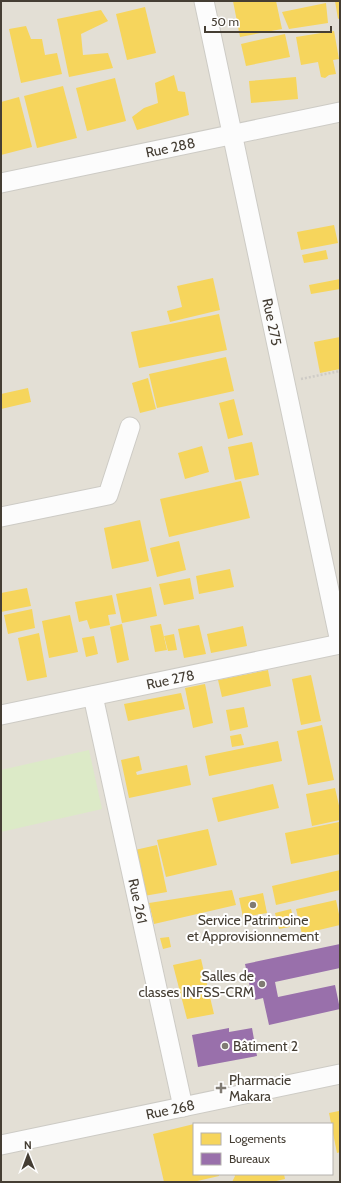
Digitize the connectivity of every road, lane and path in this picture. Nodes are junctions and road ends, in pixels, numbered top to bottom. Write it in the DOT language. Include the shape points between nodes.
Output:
graph roads {
  1 [pos="204,1"];
  2 [pos="340,112"];
  3 [pos="232,134"];
  4 [pos="1,183"];
  5 [pos="340,372"];
  6 [pos="285,382"];
  7 [pos="130,427"];
  8 [pos="1,517"];
  9 [pos="340,643"];
  10 [pos="93,696"];
  11 [pos="1,715"];
  12 [pos="340,1074"];
  13 [pos="183,1107"];
  14 [pos="1,1146"];
  1 -- 3 [label="street, Rue 275"];
  2 -- 3 [label="street, Rue 288"];
  3 -- 4 [label="street, Rue 288"];
  3 -- 6 [label="street, Rue 275"];
  5 -- 6 [label="path"];
  6 -- 9 [label="street, Rue 275"];
  7 -- 8 [label="street" via="108,494"];
  9 -- 10 [label="street, Rue 278"];
  10 -- 11 [label="street, Rue 278"];
  10 -- 13 [label="street, Rue 261"];
  12 -- 13 [label="street, Rue 268"];
  13 -- 14 [label="street, Rue 268"];
}
